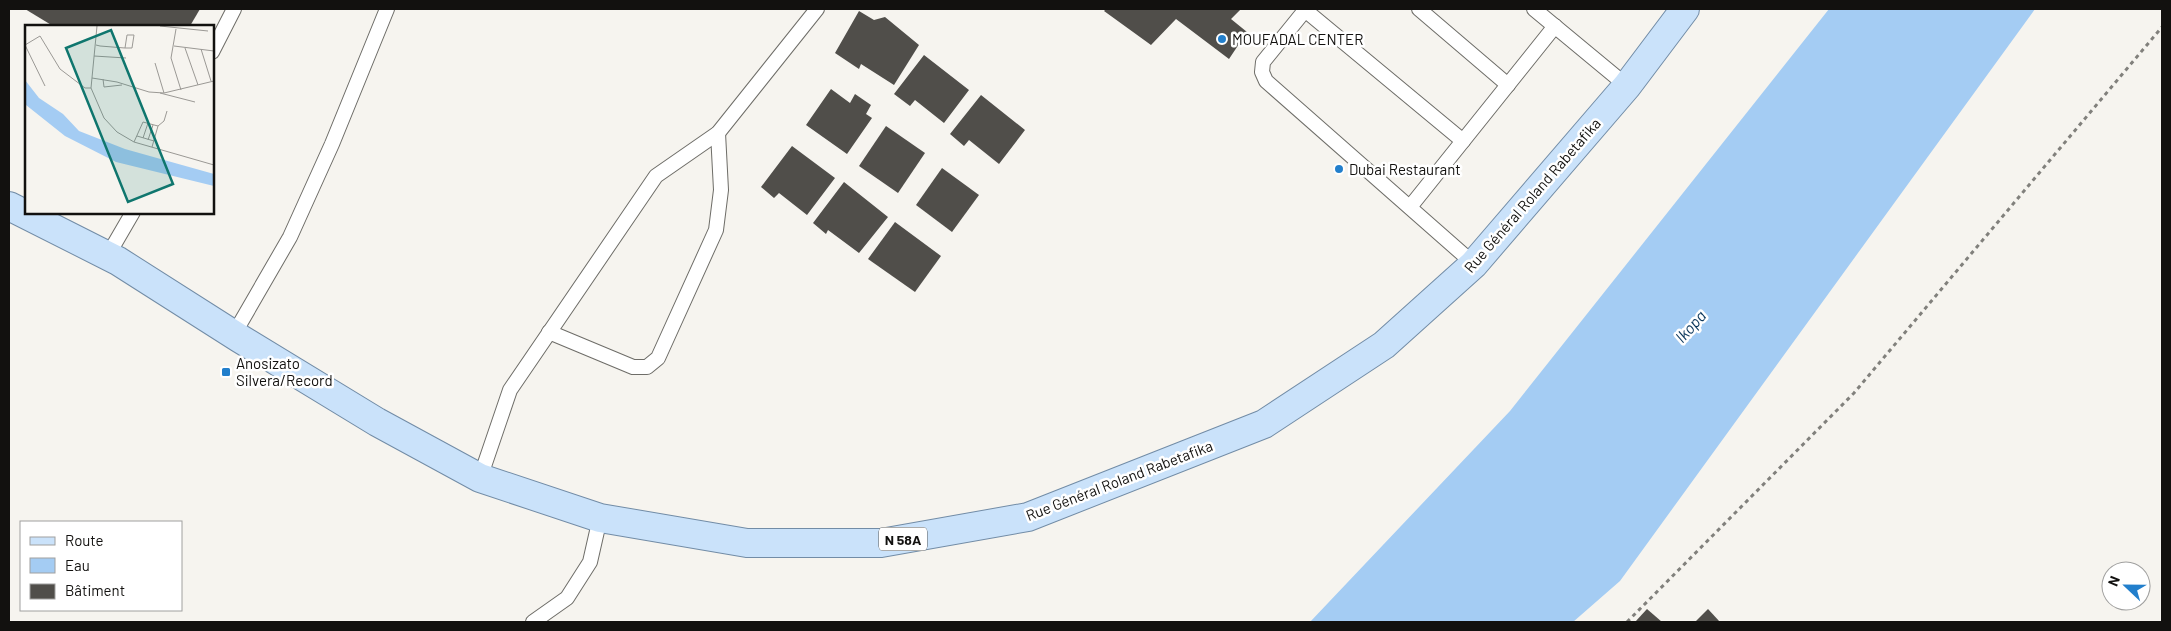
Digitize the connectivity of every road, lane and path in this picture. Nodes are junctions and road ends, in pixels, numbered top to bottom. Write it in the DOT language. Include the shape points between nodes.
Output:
graph roads {
  1 [pos="234,9"];
  2 [pos="387,9"];
  3 [pos="817,9"];
  4 [pos="1419,9"];
  5 [pos="1534,9"];
  6 [pos="1685,9"];
  7 [pos="1305,10"];
  8 [pos="1555,26"];
  9 [pos="2162,27"];
  10 [pos="214,48"];
  11 [pos="1508,85"];
  12 [pos="1627,86"];
  13 [pos="718,133"];
  14 [pos="1463,141"];
  15 [pos="9,206"];
  16 [pos="1410,208"];
  17 [pos="25,214"];
  18 [pos="25,214"];
  19 [pos="132,214"];
  20 [pos="108,255"];
  21 [pos="1474,264"];
  22 [pos="549,332"];
  23 [pos="234,334"];
  24 [pos="480,478"];
  25 [pos="600,518"];
  26 [pos="533,622"];
  27 [pos="1628,622"];
  1 -- 10 [label="lane"];
  2 -- 23 [label="lane" via="290,237"];
  3 -- 13 [label="lane"];
  4 -- 11 [label="lane"];
  5 -- 8 [label="lane"];
  6 -- 12 [label="main road, Rue Général Roland Rabetafika / N 58A"];
  7 -- 14 [label="lane"];
  7 -- 16 [label="lane" via="1263,62 1262,72 1266,81"];
  8 -- 11 [label="lane"];
  8 -- 12 [label="lane"];
  9 -- 27 [label="path" via="1854,393"];
  11 -- 14 [label="lane"];
  12 -- 21 [label="main road, Rue Général Roland Rabetafika / N 58A"];
  13 -- 22 [label="lane" via="656,176"];
  13 -- 22 [label="lane" via="721,190 716,230 658,358 646,367 634,367"];
  14 -- 16 [label="lane"];
  15 -- 17 [label="main road, Rue Général Roland Rabetafika / N 58A"];
  16 -- 21 [label="lane"];
  18 -- 20 [label="main road, Rue Général Roland Rabetafika / N 58A"];
  19 -- 20 [label="lane"];
  20 -- 23 [label="main road, Rue Général Roland Rabetafika / N 58A"];
  21 -- 25 [label="main road, Rue Général Roland Rabetafika / N 58A" via="1384,345 1264,424 1028,517 881,543 747,543"];
  22 -- 24 [label="lane" via="510,390"];
  23 -- 24 [label="main road, Rue Général Roland Rabetafika / N 58A" via="377,422"];
  24 -- 25 [label="main road, Rue Général Roland Rabetafika / N 58A"];
  25 -- 26 [label="lane" via="590,562 566,598"];
}
